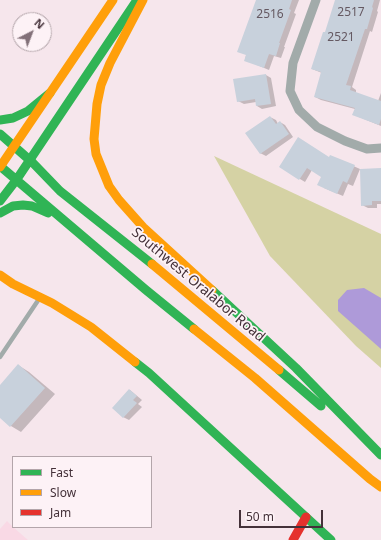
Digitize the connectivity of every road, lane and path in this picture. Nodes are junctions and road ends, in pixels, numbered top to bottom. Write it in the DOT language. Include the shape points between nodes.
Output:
graph roads {
  1 [pos="113,0"];
  2 [pos="137,0"];
  3 [pos="143,0"];
  4 [pos="316,0"];
  5 [pos="50,93"];
  6 [pos="0,120"];
  7 [pos="0,134"];
  8 [pos="14,147"];
  9 [pos="381,148"];
  10 [pos="30,160"];
  11 [pos="0,166"];
  12 [pos="17,180"];
  13 [pos="0,201"];
  14 [pos="0,213"];
  15 [pos="68,224"];
  16 [pos="0,275"];
  17 [pos="40,297"];
  18 [pos="0,346"];
  19 [pos="5,350"];
  20 [pos="0,357"];
  21 [pos="381,455"];
  22 [pos="381,487"];
  23 [pos="306,517"];
  24 [pos="293,540"];
  25 [pos="331,540"];
  1 -- 5 [label="main road"];
  2 -- 10 [label="main road"];
  3 -- 21 [label="main road" via="110,63 97,104 94,139 96,154 109,186 144,227 296,368"];
  4 -- 9 [label="street" via="293,63 290,91 299,110 317,127 345,142 367,149"];
  5 -- 6 [label="main road" via="28,111 13,118"];
  5 -- 8 [label="main road"];
  7 -- 8 [label="main road, Southwest Oralabor Road"];
  8 -- 10 [label="main road, Southwest Oralabor Road"];
  8 -- 11 [label="main road"];
  10 -- 12 [label="main road"];
  10 -- 21 [label="main road, Southwest Oralabor Road" via="60,191"];
  11 -- 12 [label="main road"];
  12 -- 13 [label="main road"];
  12 -- 15 [label="main road"];
  14 -- 15 [label="main road" via="13,206 32,206"];
  15 -- 22 [label="main road" via="255,378"];
  16 -- 17 [label="main road"];
  17 -- 19 [label="lane"];
  17 -- 23 [label="main road" via="91,328 149,373"];
  18 -- 19 [label="lane"];
  19 -- 20 [label="lane"];
  23 -- 24 [label="main road"];
  23 -- 25 [label="main road"];
}
